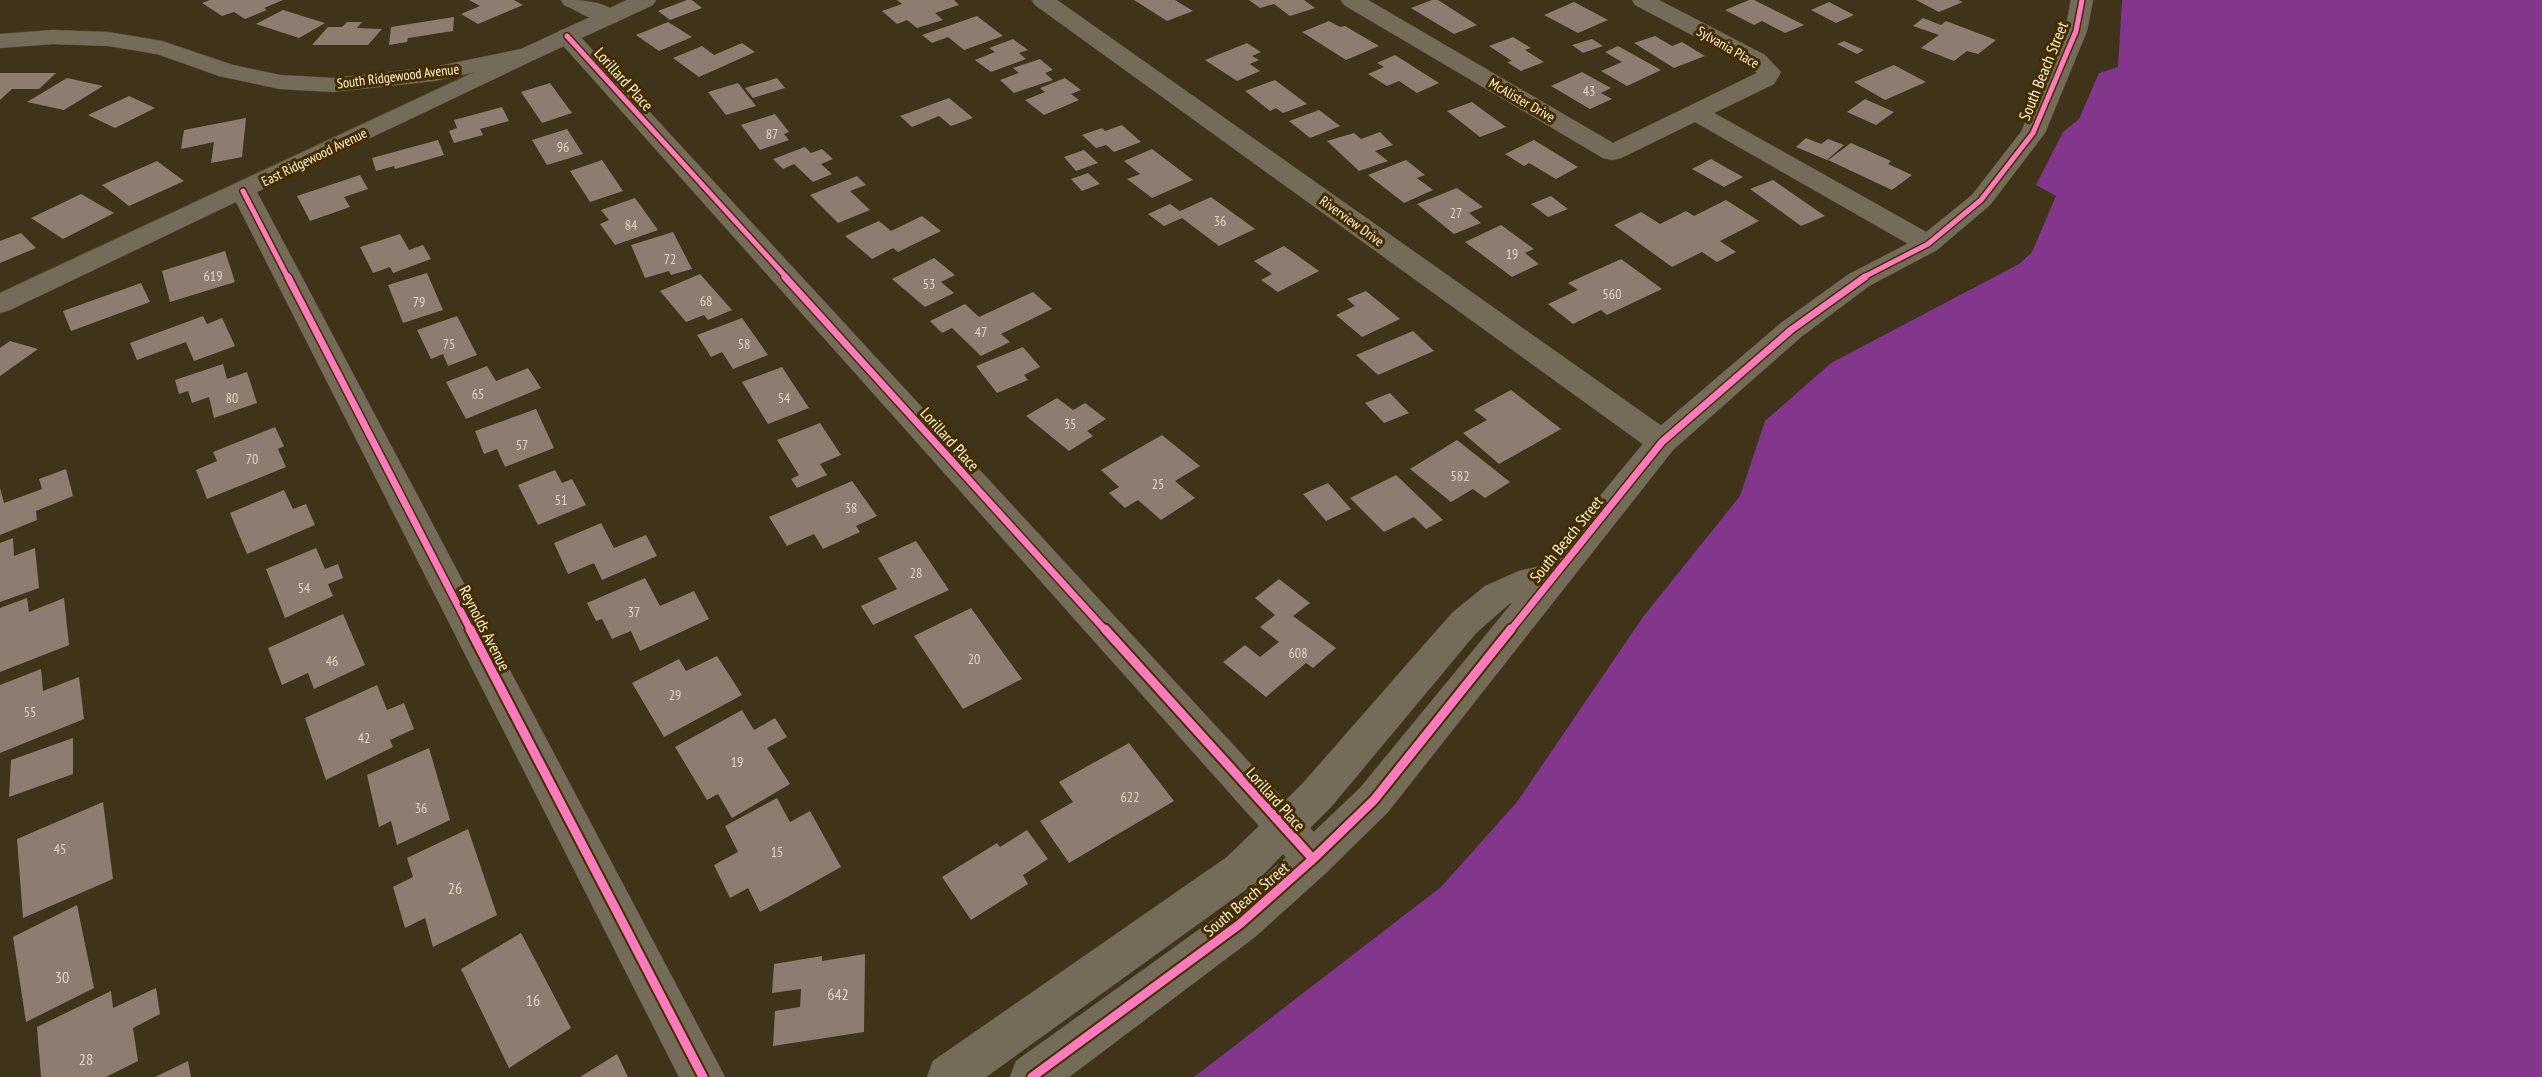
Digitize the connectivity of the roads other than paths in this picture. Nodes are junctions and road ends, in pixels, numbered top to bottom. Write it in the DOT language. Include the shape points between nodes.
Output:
graph roads {
  1 [pos="572,0"];
  2 [pos="645,0"];
  3 [pos="1043,0"];
  4 [pos="1352,0"];
  5 [pos="1643,0"];
  6 [pos="2082,0"];
  7 [pos="609,17"];
  8 [pos="567,36"];
  9 [pos="0,41"];
  10 [pos="528,54"];
  11 [pos="1695,112"];
  12 [pos="243,191"];
  13 [pos="1928,244"];
  14 [pos="0,304"];
  15 [pos="1662,442"];
  16 [pos="1553,576"];
  17 [pos="1284,827"];
  18 [pos="1313,859"];
  19 [pos="703,1077"];
  20 [pos="949,1077"];
  21 [pos="1032,1077"];
  1 -- 7 [label="street"];
  2 -- 7 [label="street, South Ridgewood Avenue"];
  3 -- 15 [label="street, Riverview Drive"];
  4 -- 11 [label="street, McAlister Drive" via="1612,153"];
  5 -- 11 [label="street, Sylvania Place" via="1757,60 1768,72 1766,79"];
  6 -- 13 [label="street, South Beach Street" via="2076,31 2033,133 1981,200"];
  7 -- 8 [label="street, South Ridgewood Avenue"];
  8 -- 10 [label="street, South Ridgewood Avenue"];
  8 -- 17 [label="street, Lorillard Place"];
  9 -- 10 [label="street, South Ridgewood Avenue" via="53,37 108,39 162,48 227,70 280,82 333,85 434,74"];
  10 -- 12 [label="street, East Ridgewood Avenue"];
  11 -- 13 [label="street"];
  12 -- 14 [label="street, East Ridgewood Avenue"];
  12 -- 19 [label="street, Reynolds Avenue"];
  13 -- 15 [label="street, South Beach Street" via="1859,280 1799,324"];
  15 -- 16 [label="street, South Beach Street"];
  16 -- 17 [label="street" via="1519,584 1497,595 1464,623 1317,795"];
  16 -- 18 [label="street, South Beach Street" via="1374,800"];
  17 -- 18 [label="street, Lorillard Place"];
  17 -- 20 [label="street" via="1241,870"];
  18 -- 21 [label="street, South Beach Street" via="1240,924"];
}
